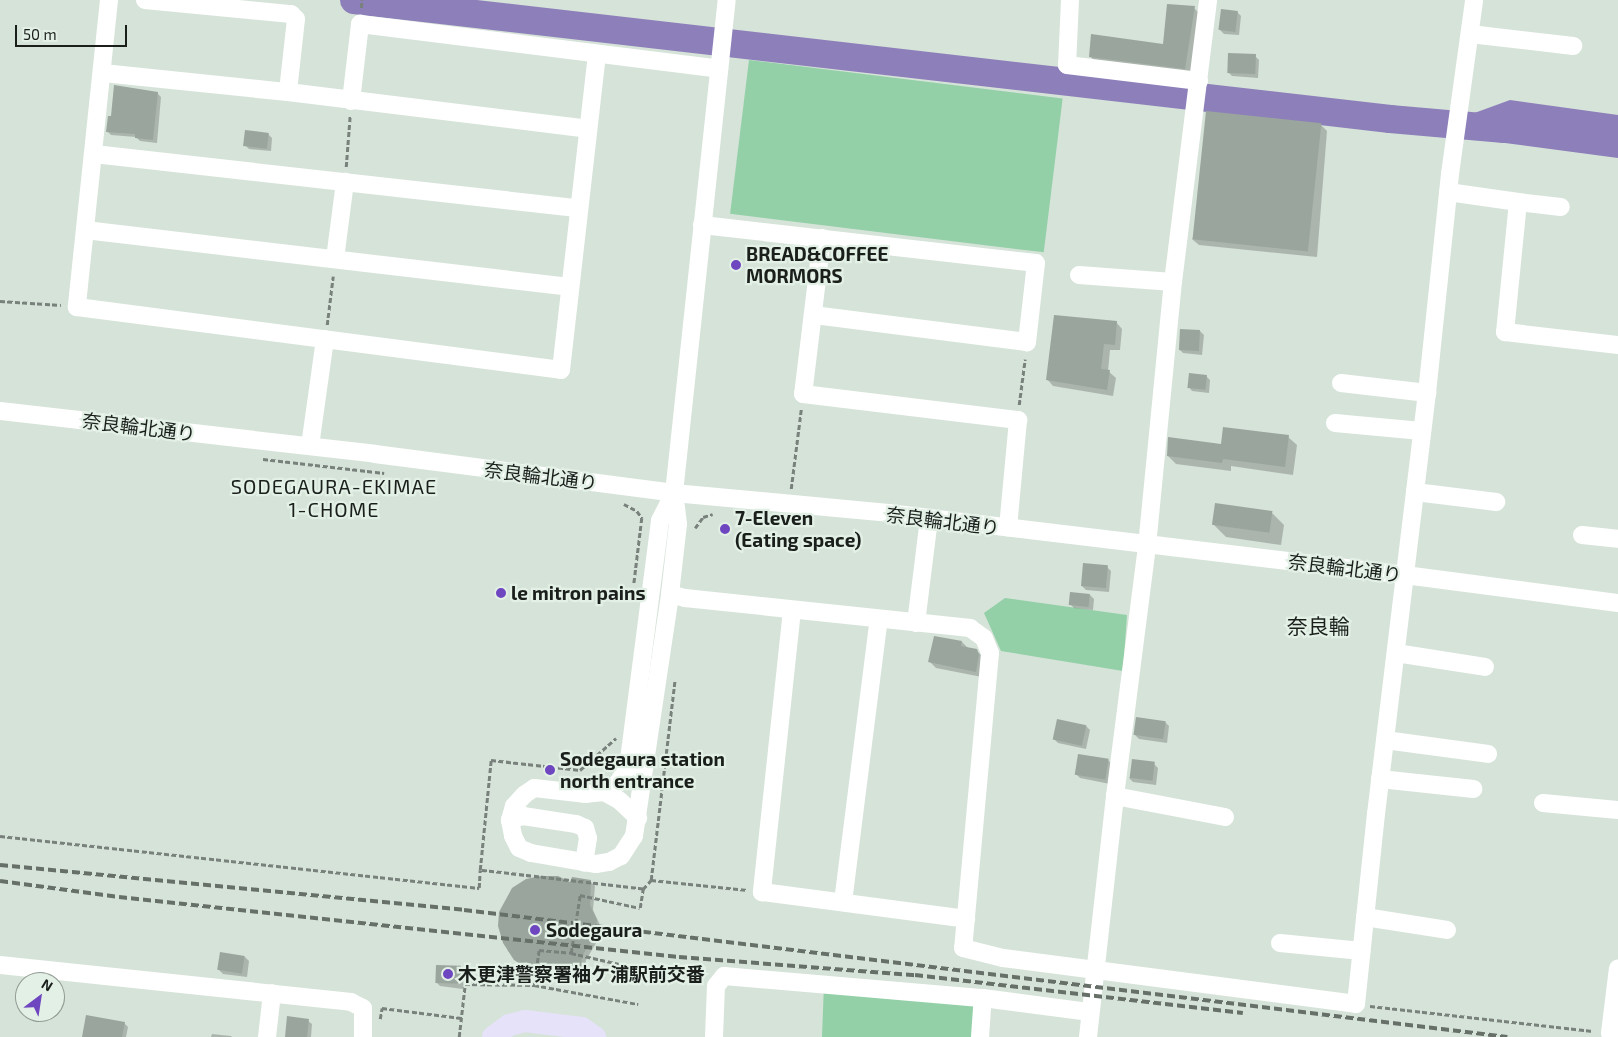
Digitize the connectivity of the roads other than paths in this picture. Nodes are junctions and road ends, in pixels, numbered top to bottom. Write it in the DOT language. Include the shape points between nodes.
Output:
graph roads {
  1 [pos="109,0"];
  2 [pos="145,0"];
  3 [pos="727,0"];
  4 [pos="1070,0"];
  5 [pos="1208,0"];
  6 [pos="1474,0"];
  7 [pos="1470,34"];
  8 [pos="1573,46"];
  9 [pos="597,54"];
  10 [pos="719,69"];
  11 [pos="102,73"];
  12 [pos="1199,81"];
  13 [pos="288,92"];
  14 [pos="351,101"];
  15 [pos="588,130"];
  16 [pos="94,154"];
  17 [pos="345,182"];
  18 [pos="1448,192"];
  19 [pos="1518,202"];
  20 [pos="1561,207"];
  21 [pos="579,208"];
  22 [pos="702,225"];
  23 [pos="85,230"];
  24 [pos="822,238"];
  25 [pos="335,259"];
  26 [pos="1079,275"];
  27 [pos="1173,282"];
  28 [pos="570,288"];
  29 [pos="813,315"];
  30 [pos="325,339"];
  31 [pos="1618,345"];
  32 [pos="1341,383"];
  33 [pos="1427,393"];
  34 [pos="0,411"];
  35 [pos="1335,423"];
  36 [pos="1422,431"];
  37 [pos="310,446"];
  38 [pos="1415,492"];
  39 [pos="674,494"];
  40 [pos="1496,502"];
  41 [pos="929,519"];
  42 [pos="1008,528"];
  43 [pos="1582,535"];
  44 [pos="1618,538"];
  45 [pos="1147,546"];
  46 [pos="1406,575"];
  47 [pos="670,594"];
  48 [pos="1618,604"];
  49 [pos="792,610"];
  50 [pos="879,619"];
  51 [pos="916,623"];
  52 [pos="1396,653"];
  53 [pos="1485,667"];
  54 [pos="1385,740"];
  55 [pos="1488,754"];
  56 [pos="1380,778"];
  57 [pos="1472,789"];
  58 [pos="604,792"];
  59 [pos="1115,796"];
  60 [pos="1543,803"];
  61 [pos="1618,810"];
  62 [pos="1225,817"];
  63 [pos="638,818"];
  64 [pos="510,820"];
  65 [pos="584,862"];
  66 [pos="843,902"];
  67 [pos="1365,917"];
  68 [pos="966,918"];
  69 [pos="1447,930"];
  70 [pos="1280,942"];
  71 [pos="1362,951"];
  72 [pos="0,966"];
  73 [pos="1618,968"];
  74 [pos="1095,971"];
  75 [pos="272,993"];
  76 [pos="983,998"];
  77 [pos="1090,1012"];
  78 [pos="1610,1033"];
  79 [pos="267,1037"];
  80 [pos="363,1037"];
  81 [pos="493,1037"];
  82 [pos="595,1037"];
  83 [pos="714,1037"];
  84 [pos="980,1037"];
  85 [pos="1088,1037"];
  1 -- 11 [label="street"];
  2 -- 13 [label="street" via="291,14 296,19"];
  3 -- 10 [label="street"];
  4 -- 12 [label="street" via="1067,64"];
  5 -- 12 [label="street"];
  6 -- 7 [label="street"];
  7 -- 8 [label="street"];
  7 -- 18 [label="street"];
  9 -- 10 [label="street"];
  9 -- 14 [label="street" via="360,24"];
  9 -- 15 [label="street"];
  10 -- 22 [label="street"];
  11 -- 13 [label="street"];
  11 -- 16 [label="street"];
  12 -- 27 [label="street"];
  13 -- 14 [label="street"];
  14 -- 15 [label="street"];
  15 -- 21 [label="street"];
  16 -- 17 [label="street"];
  16 -- 23 [label="street"];
  17 -- 21 [label="street"];
  17 -- 25 [label="street"];
  18 -- 19 [label="street"];
  18 -- 33 [label="street"];
  19 -- 20 [label="street"];
  19 -- 31 [label="street" via="1505,332"];
  21 -- 28 [label="street"];
  22 -- 24 [label="street"];
  22 -- 39 [label="street"];
  23 -- 25 [label="street"];
  23 -- 30 [label="street" via="77,307"];
  24 -- 29 [label="street"];
  24 -- 29 [label="street" via="1036,263 1027,342"];
  25 -- 28 [label="street"];
  26 -- 27 [label="street"];
  27 -- 45 [label="street"];
  28 -- 30 [label="street" via="561,370"];
  29 -- 42 [label="street" via="803,394 1018,420"];
  30 -- 37 [label="street"];
  32 -- 33 [label="street"];
  33 -- 36 [label="street"];
  34 -- 37 [label="street, 奈良輪北通り"];
  35 -- 36 [label="street"];
  36 -- 38 [label="street"];
  37 -- 39 [label="street, 奈良輪北通り"];
  38 -- 40 [label="street"];
  38 -- 46 [label="street"];
  39 -- 41 [label="street, 奈良輪北通り"];
  39 -- 47 [label="street" via="678,524"];
  39 -- 58 [label="street" via="660,521 628,767 618,783"];
  41 -- 42 [label="street, 奈良輪北通り"];
  41 -- 51 [label="street"];
  42 -- 45 [label="street, 奈良輪北通り"];
  43 -- 44 [label="street"];
  45 -- 46 [label="street, 奈良輪北通り"];
  45 -- 59 [label="street"];
  46 -- 48 [label="street, 奈良輪北通り"];
  46 -- 52 [label="street"];
  47 -- 49 [label="street"];
  47 -- 63 [label="street"];
  49 -- 50 [label="street"];
  49 -- 66 [label="street" via="762,892"];
  50 -- 51 [label="street"];
  50 -- 66 [label="street"];
  51 -- 68 [label="street" via="970,628 984,638 990,653"];
  52 -- 53 [label="street"];
  52 -- 54 [label="street"];
  54 -- 55 [label="street"];
  54 -- 56 [label="street"];
  56 -- 57 [label="street"];
  56 -- 67 [label="street"];
  58 -- 63 [label="street" via="620,801"];
  58 -- 64 [label="street" via="586,794 534,788 514,806"];
  59 -- 62 [label="street"];
  59 -- 74 [label="street"];
  60 -- 61 [label="street"];
  63 -- 65 [label="street" via="634,836 621,856 609,862"];
  64 -- 65 [label="street" via="519,848"];
  64 -- 65 [label="street" via="523,816 585,828 588,838"];
  66 -- 68 [label="street"];
  67 -- 69 [label="street"];
  67 -- 71 [label="street"];
  68 -- 74 [label="street" via="963,948 1003,958"];
  70 -- 71 [label="street"];
  71 -- 74 [label="street" via="1356,1004"];
  72 -- 75 [label="street"];
  73 -- 78 [label="street"];
  74 -- 77 [label="street"];
  75 -- 79 [label="street"];
  75 -- 80 [label="street" via="351,1002 363,1008"];
  76 -- 77 [label="street"];
  76 -- 83 [label="street" via="724,976 716,986"];
  76 -- 84 [label="street"];
  77 -- 85 [label="street"];
  81 -- 82 [label="main road" via="508,1025 525,1021 582,1028"];
}
